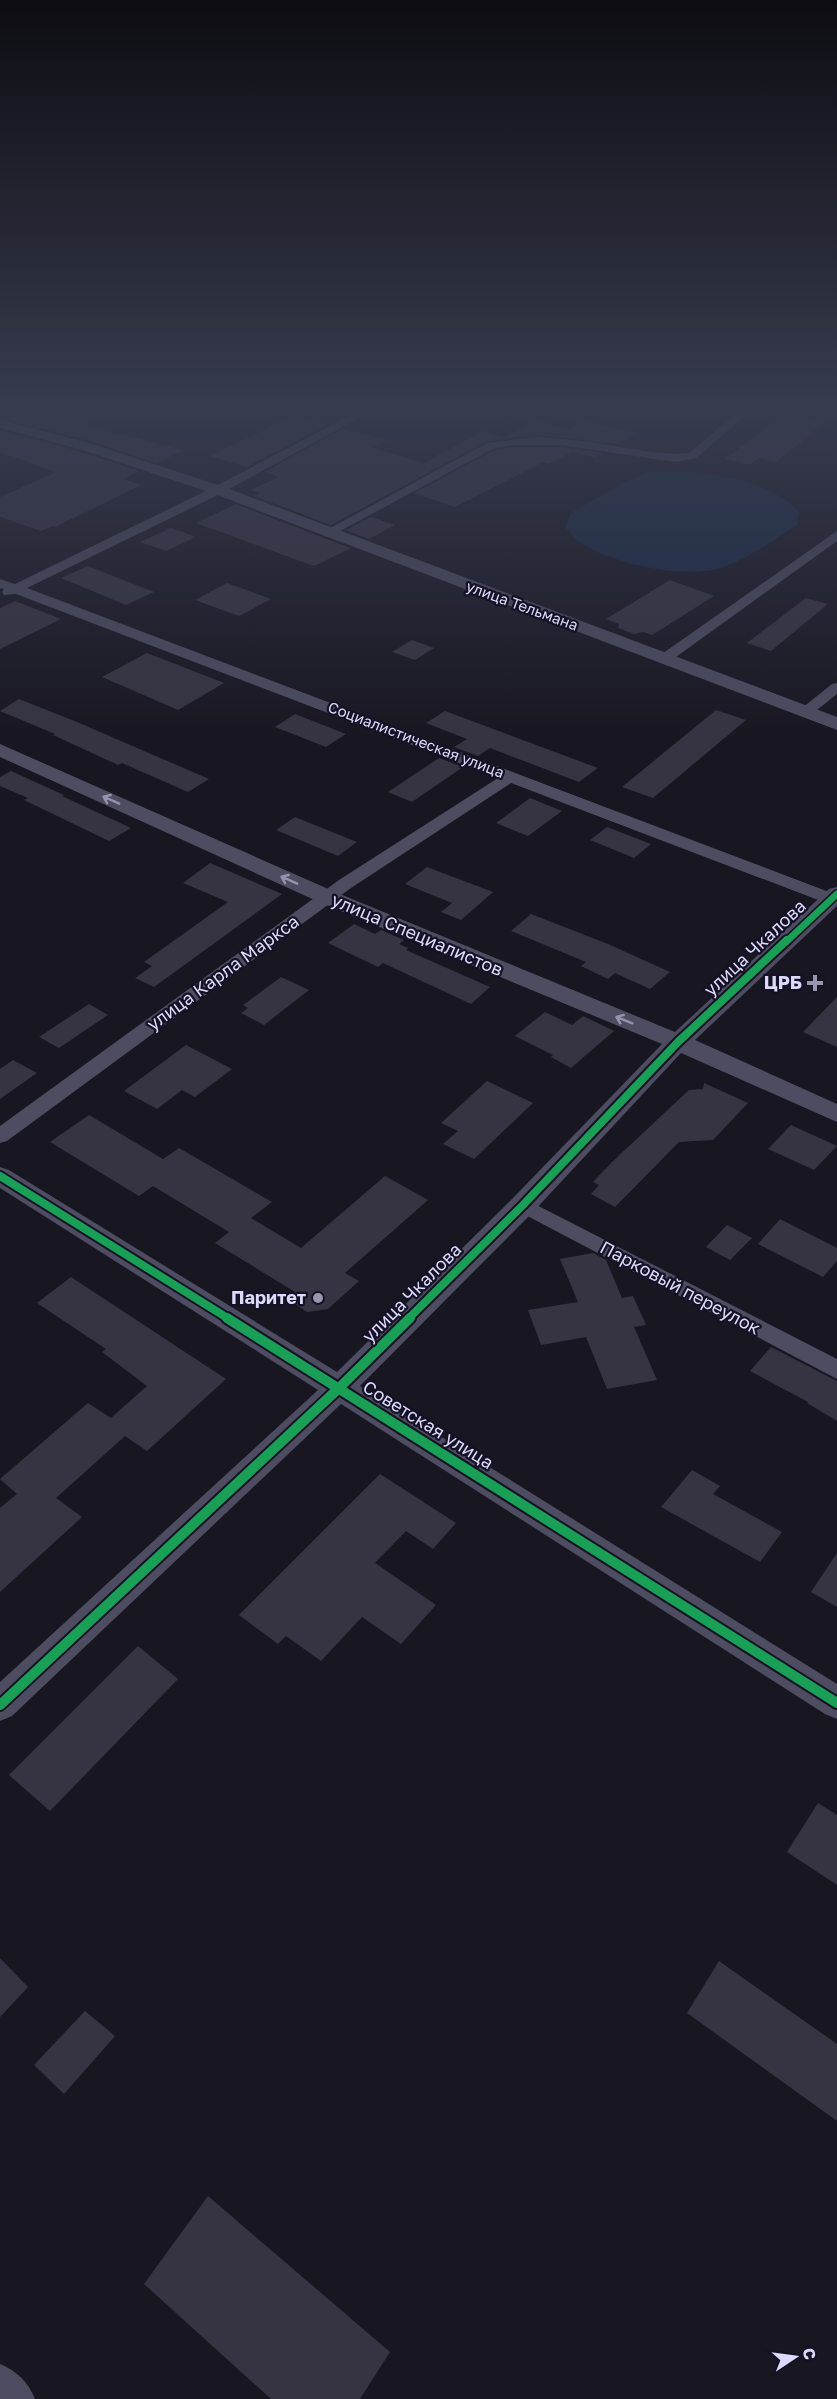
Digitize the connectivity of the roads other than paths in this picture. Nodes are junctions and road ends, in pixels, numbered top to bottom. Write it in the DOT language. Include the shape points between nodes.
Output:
graph roads {
  1 [pos="163,517"];
  2 [pos="286,517"];
  3 [pos="357,517"];
  4 [pos="327,533"];
  5 [pos="837,535"];
  6 [pos="0,583"];
  7 [pos="15,589"];
  8 [pos="0,596"];
  9 [pos="664,659"];
  10 [pos="837,687"];
  11 [pos="807,711"];
  12 [pos="837,724"];
  13 [pos="0,750"];
  14 [pos="511,776"];
  15 [pos="327,897"];
  16 [pos="834,897"];
  17 [pos="678,1042"];
  18 [pos="837,1114"];
  19 [pos="0,1136"];
  20 [pos="0,1176"];
  21 [pos="523,1205"];
  22 [pos="837,1370"];
  23 [pos="339,1388"];
  24 [pos="837,1703"];
  25 [pos="0,1705"];
  26 [pos="0,2382"];
  27 [pos="17,2399"];
  1 -- 7 [label="street"];
  2 -- 4 [label="street, улица Тельмана"];
  3 -- 4 [label="street"];
  4 -- 9 [label="street, улица Тельмана"];
  5 -- 9 [label="street"];
  6 -- 7 [label="street, Социалистическая улица"];
  7 -- 8 [label="street"];
  7 -- 14 [label="street, Социалистическая улица"];
  9 -- 11 [label="street, улица Тельмана"];
  10 -- 11 [label="street"];
  11 -- 12 [label="street, улица Тельмана"];
  15 -- 13 [label="street, улица Специалистов, one-way"];
  14 -- 15 [label="street, улица Карла Маркса"];
  14 -- 16 [label="street, Социалистическая улица"];
  17 -- 15 [label="street, улица Специалистов, one-way"];
  15 -- 19 [label="street, улица Карла Маркса"];
  16 -- 17 [label="street, улица Чкалова"];
  17 -- 18 [label="street, улица Специалистов"];
  17 -- 21 [label="street, улица Чкалова"];
  20 -- 23 [label="street, Советская улица"];
  21 -- 22 [label="street, Парковый переулок"];
  21 -- 23 [label="street, улица Чкалова"];
  23 -- 24 [label="street, Советская улица"];
  23 -- 25 [label="street, улица Чкалова"];
  26 -- 27 [label="street"];
}
